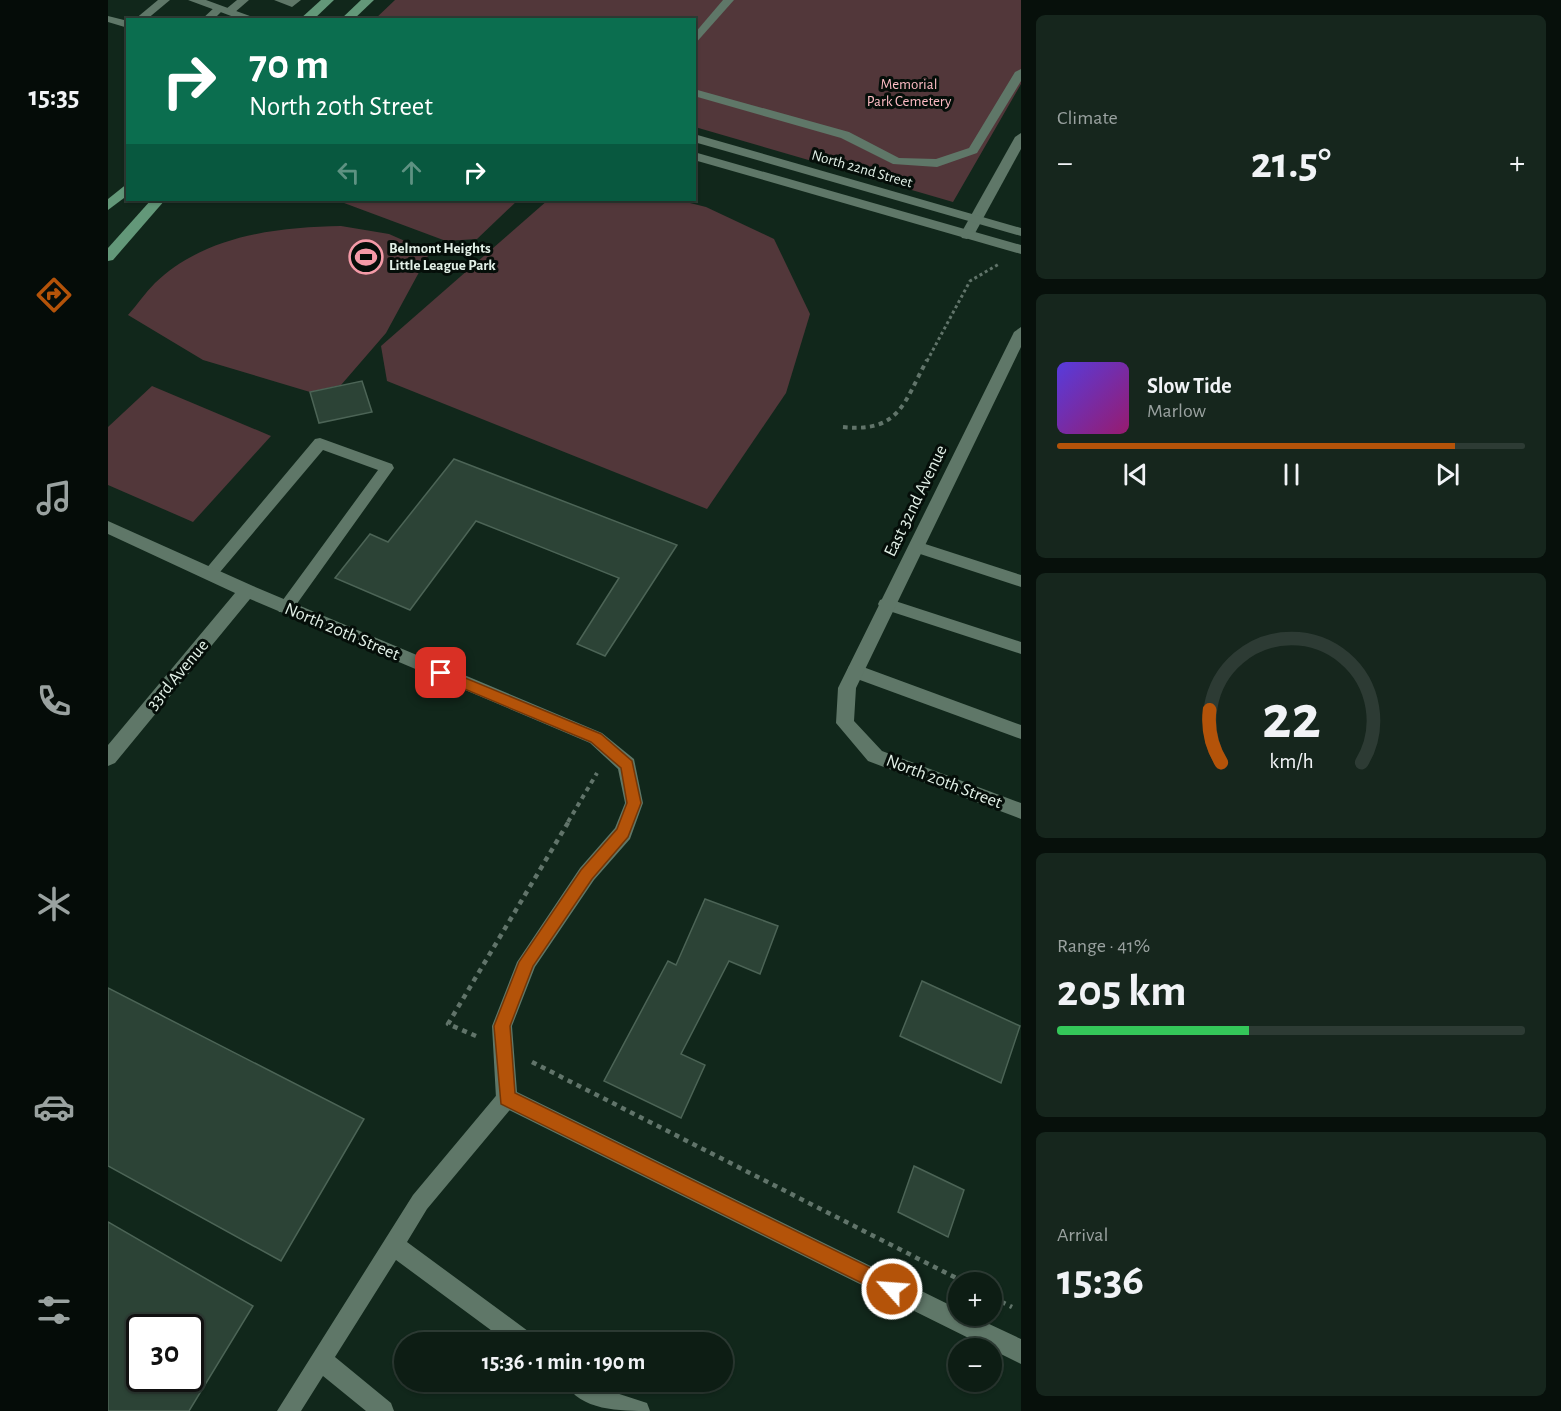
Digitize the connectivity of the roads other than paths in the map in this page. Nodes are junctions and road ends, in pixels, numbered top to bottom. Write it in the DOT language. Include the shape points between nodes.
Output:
graph roads {
  1 [pos="165,0"];
  2 [pos="194,0"];
  3 [pos="244,0"];
  4 [pos="279,0"];
  5 [pos="296,0"];
  6 [pos="328,0"];
  7 [pos="368,0"];
  8 [pos="729,0"];
  9 [pos="225,10"];
  10 [pos="142,18"];
  11 [pos="210,18"];
  12 [pos="249,18"];
  13 [pos="307,18"];
  14 [pos="348,18"];
  15 [pos="108,19"];
  16 [pos="126,24"];
  17 [pos="696,40"];
  18 [pos="1021,72"];
  19 [pos="696,93"];
  20 [pos="1021,137"];
  21 [pos="696,139"];
  22 [pos="696,157"];
  23 [pos="126,189"];
  24 [pos="157,201"];
  25 [pos="108,206"];
  26 [pos="976,219"];
  27 [pos="1021,232"];
  28 [pos="967,234"];
  29 [pos="1021,250"];
  30 [pos="108,257"];
  31 [pos="1021,332"];
  32 [pos="108,527"];
  33 [pos="916,548"];
  34 [pos="210,574"];
  35 [pos="1021,581"];
  36 [pos="247,591"];
  37 [pos="886,603"];
  38 [pos="285,608"];
  39 [pos="1021,648"];
  40 [pos="851,680"];
  41 [pos="1021,732"];
  42 [pos="108,758"];
  43 [pos="1021,811"];
  44 [pos="507,1098"];
  45 [pos="393,1245"];
  46 [pos="510,1332"];
  47 [pos="1021,1352"];
  48 [pos="320,1359"];
  49 [pos="590,1392"];
  50 [pos="288,1411"];
  51 [pos="383,1411"];
  52 [pos="639,1411"];
  1 -- 10 [label="lane"];
  2 -- 9 [label="street"];
  3 -- 9 [label="lane"];
  4 -- 5 [label="lane" via="292,4"];
  6 -- 13 [label="main road"];
  7 -- 14 [label="main road"];
  8 -- 17 [label="lane"];
  9 -- 11 [label="lane"];
  9 -- 12 [label="street"];
  15 -- 16 [label="lane"];
  18 -- 19 [label="lane" via="974,150 937,163 897,161 845,135"];
  20 -- 26 [label="street"];
  21 -- 26 [label="street, North 22nd Street"];
  22 -- 28 [label="street, North 22nd Street"];
  23 -- 25 [label="main road"];
  24 -- 30 [label="main road"];
  26 -- 27 [label="street, North 22nd Street"];
  26 -- 28 [label="street"];
  28 -- 29 [label="street, North 22nd Street"];
  31 -- 33 [label="street, East 32nd Avenue"];
  32 -- 34 [label="street, North 20th Street"];
  33 -- 35 [label="lane"];
  33 -- 37 [label="street, East 32nd Avenue"];
  34 -- 36 [label="street, North 20th Street"];
  34 -- 38 [label="lane" via="320,443 387,468"];
  36 -- 38 [label="street, North 20th Street"];
  36 -- 42 [label="street, 33rd Avenue"];
  37 -- 39 [label="lane"];
  37 -- 40 [label="street, East 32nd Avenue"];
  38 -- 44 [label="street, North 20th Street" via="596,738 627,765 634,803 623,833 586,874 527,962 502,1026"];
  40 -- 41 [label="lane"];
  40 -- 43 [label="street, North 20th Street" via="845,723 875,756"];
  44 -- 45 [label="lane" via="420,1202"];
  44 -- 47 [label="street"];
  45 -- 46 [label="lane"];
  45 -- 48 [label="lane"];
  48 -- 50 [label="lane"];
  48 -- 51 [label="lane"];
  49 -- 52 [label="lane"];
}
